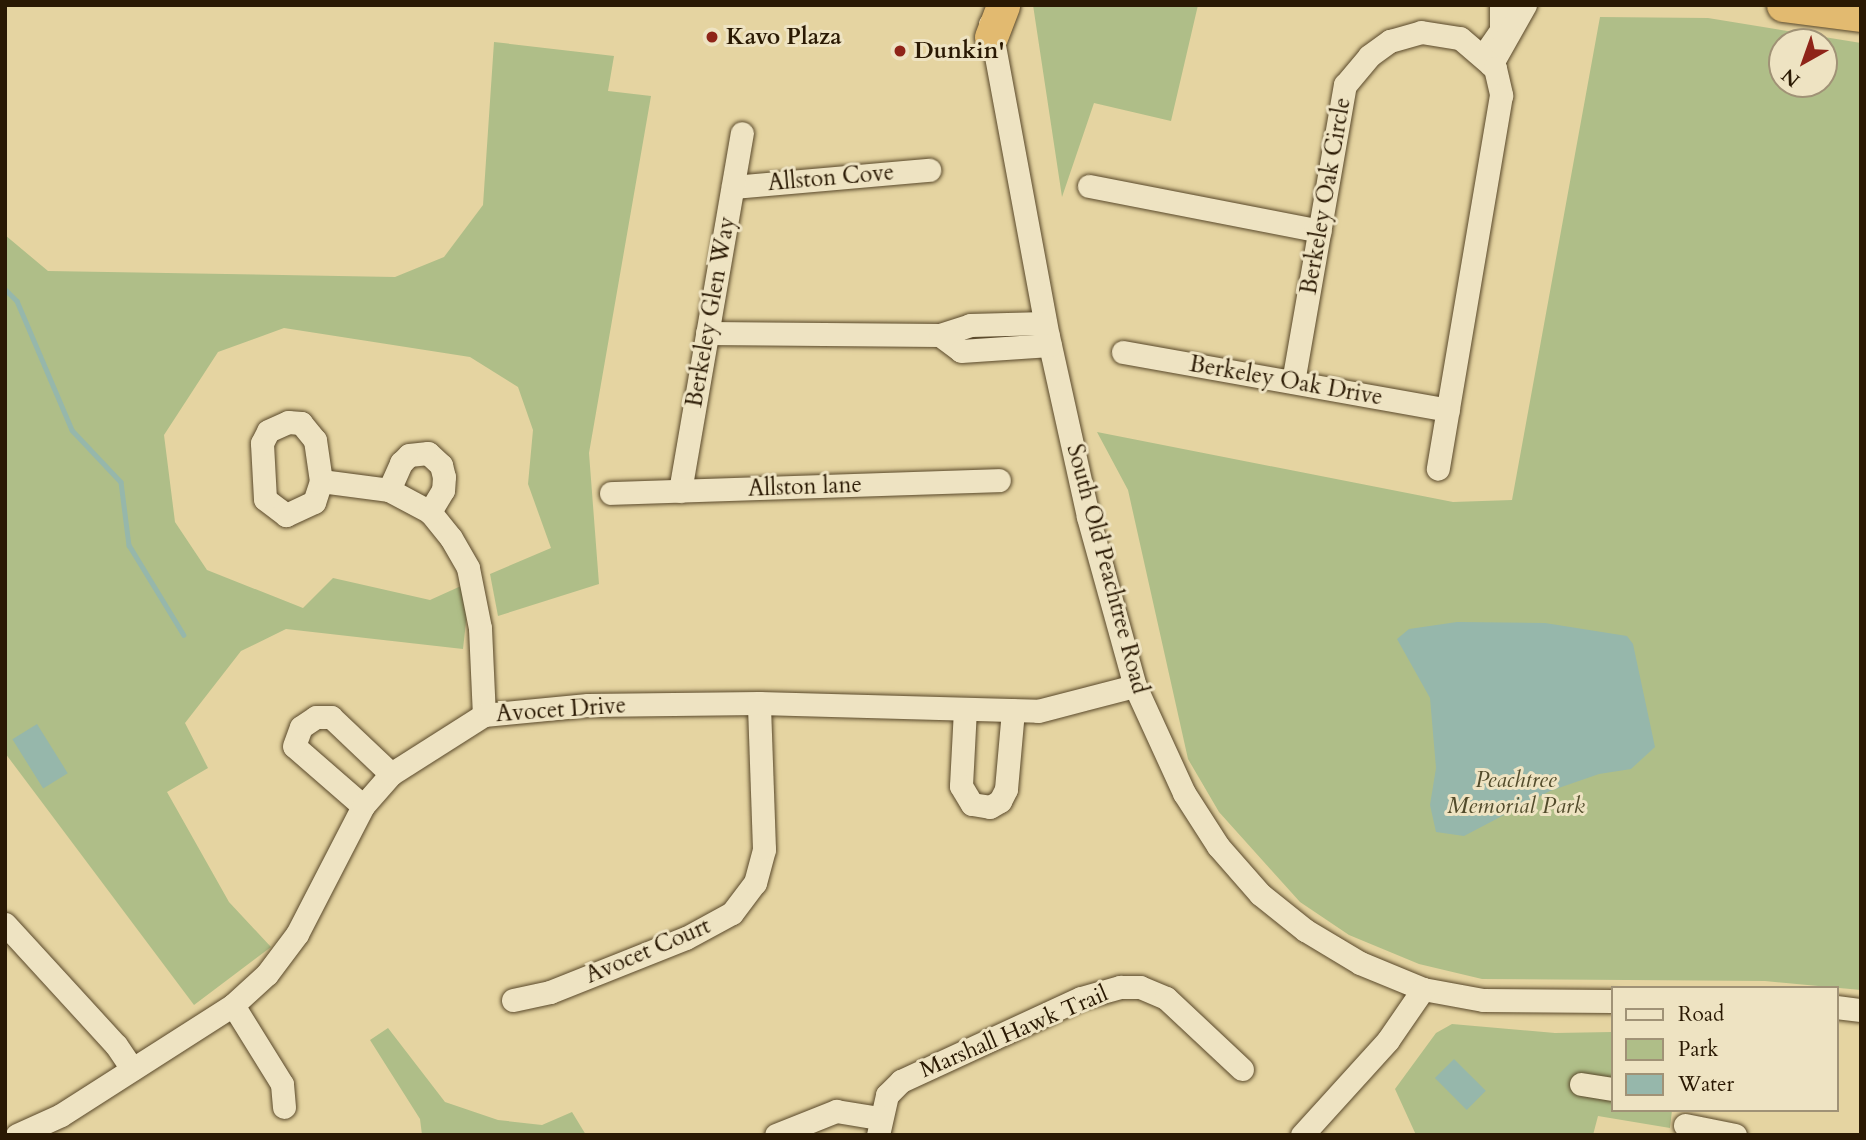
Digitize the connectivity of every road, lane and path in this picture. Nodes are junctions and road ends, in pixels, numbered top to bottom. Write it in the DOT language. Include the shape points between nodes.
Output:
graph roads {
  1 [pos="1003,5"];
  2 [pos="1783,5"];
  3 [pos="1511,11"];
  4 [pos="1861,15"];
  5 [pos="989,21"];
  6 [pos="1486,60"];
  7 [pos="742,133"];
  8 [pos="929,170"];
  9 [pos="1089,186"];
  10 [pos="733,187"];
  11 [pos="1320,231"];
  12 [pos="977,325"];
  13 [pos="707,333"];
  14 [pos="1048,334"];
  15 [pos="940,335"];
  16 [pos="978,352"];
  17 [pos="1123,352"];
  18 [pos="1293,382"];
  19 [pos="1448,410"];
  20 [pos="1438,469"];
  21 [pos="999,480"];
  22 [pos="321,481"];
  23 [pos="389,490"];
  24 [pos="680,491"];
  25 [pos="611,493"];
  26 [pos="430,512"];
  27 [pos="1135,686"];
  28 [pos="759,702"];
  29 [pos="965,709"];
  30 [pos="1001,710"];
  31 [pos="484,715"];
  32 [pos="391,774"];
  33 [pos="363,806"];
  34 [pos="5,924"];
  35 [pos="1423,989"];
  36 [pos="513,1000"];
  37 [pos="1610,1001"];
  38 [pos="233,1005"];
  39 [pos="1838,1007"];
  40 [pos="1861,1010"];
  41 [pos="132,1069"];
  42 [pos="1242,1069"];
  43 [pos="1581,1084"];
  44 [pos="1610,1089"];
  45 [pos="284,1107"];
  46 [pos="1685,1123"];
  47 [pos="879,1126"];
  48 [pos="17,1135"];
  49 [pos="776,1135"];
  50 [pos="1302,1135"];
  51 [pos="1735,1135"];
  1 -- 5 [label="highway"];
  2 -- 4 [label="highway"];
  3 -- 6 [label="street"];
  5 -- 14 [label="street, South Old Peachtree Road"];
  6 -- 11 [label="street, Berkeley Oak Circle" via="1460,38 1421,32 1390,41 1357,69 1345,85"];
  6 -- 19 [label="street" via="1501,95 1498,133"];
  7 -- 10 [label="street, Berkeley Glen Way"];
  8 -- 10 [label="street, Allston Cove"];
  9 -- 11 [label="street"];
  10 -- 13 [label="street, Berkeley Glen Way"];
  11 -- 18 [label="street, Berkeley Oak Circle"];
  12 -- 14 [label="street"];
  12 -- 15 [label="street"];
  12 -- 16 [label="street"];
  13 -- 15 [label="street"];
  13 -- 24 [label="street, Berkeley Glen Way"];
  14 -- 16 [label="street"];
  14 -- 27 [label="street, South Old Peachtree Road" via="1088,517"];
  15 -- 16 [label="street" via="961,351"];
  17 -- 18 [label="street, Berkeley Oak Drive"];
  18 -- 19 [label="street, Berkeley Oak Drive"];
  19 -- 20 [label="street"];
  21 -- 24 [label="street, Allston lane"];
  22 -- 23 [label="street"];
  23 -- 26 [label="street"];
  23 -- 26 [label="street" via="401,463 409,456 428,453 441,465 444,477 443,490"];
  24 -- 25 [label="street, Allston lane"];
  26 -- 31 [label="street" via="468,568 480,628"];
  27 -- 30 [label="street, Avocet Drive" via="1038,711"];
  27 -- 35 [label="street, South Old Peachtree Road" via="1184,793 1218,846 1260,894 1305,930 1360,963"];
  28 -- 29 [label="street, Avocet Drive"];
  28 -- 31 [label="street, Avocet Drive" via="588,705"];
  28 -- 36 [label="street, Avocet Court" via="764,849 755,883 732,913 662,948 550,992"];
  29 -- 30 [label="street, Avocet Drive"];
  29 -- 30 [label="street" via="961,786 972,804 990,807 1006,789 1008,740"];
  31 -- 32 [label="street, Avocet Drive"];
  32 -- 33 [label="street, Avocet Drive"];
  32 -- 33 [label="street" via="331,717 316,718 300,727 294,746"];
  33 -- 38 [label="street, Avocet Drive" via="289,948"];
  34 -- 41 [label="street" via="116,1045"];
  35 -- 37 [label="street, South Old Peachtree Road" via="1483,1000"];
  35 -- 50 [label="street" via="1388,1040"];
  38 -- 41 [label="street, Avocet Drive"];
  38 -- 45 [label="street" via="282,1084"];
  39 -- 40 [label="street"];
  41 -- 48 [label="street, Avocet Drive" via="61,1115"];
  42 -- 47 [label="street, Marshall Hawk Trail" via="1166,998 1140,987 1120,987 1081,998 901,1082 887,1095"];
  43 -- 44 [label="street"];
  46 -- 51 [label="street"];
  47 -- 49 [label="street" via="836,1111"];
}
